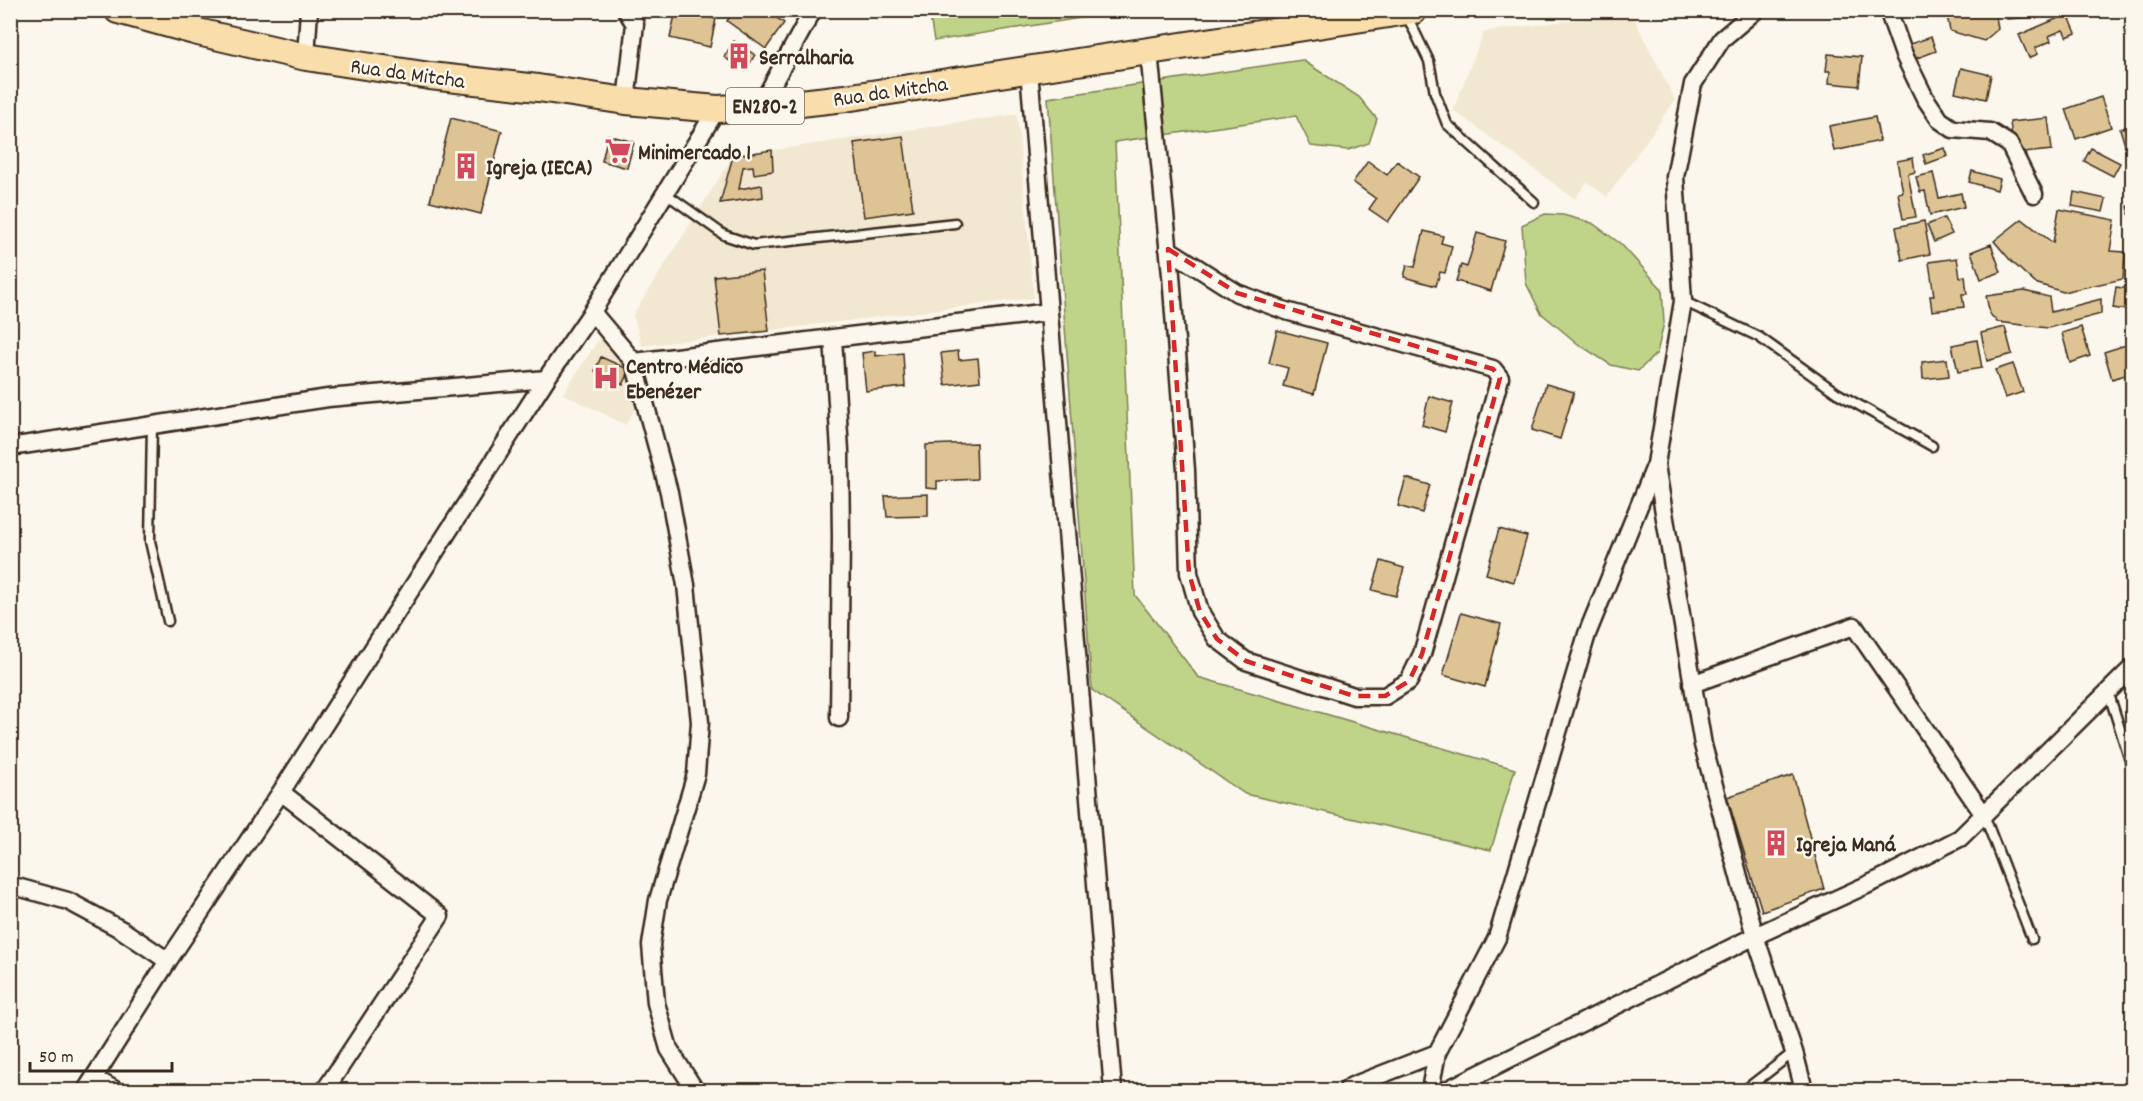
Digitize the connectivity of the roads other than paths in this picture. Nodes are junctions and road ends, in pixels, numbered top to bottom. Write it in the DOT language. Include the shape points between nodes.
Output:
graph roads {
  1 [pos="118,10"];
  2 [pos="309,10"];
  3 [pos="626,10"];
  4 [pos="813,10"];
  5 [pos="1756,10"];
  6 [pos="1888,10"];
  7 [pos="1408,11"];
  8 [pos="1149,52"];
  9 [pos="306,57"];
  10 [pos="1029,70"];
  11 [pos="626,101"];
  12 [pos="760,107"];
  13 [pos="717,109"];
  14 [pos="665,193"];
  15 [pos="2034,194"];
  16 [pos="1534,202"];
  17 [pos="955,223"];
  18 [pos="1168,249"];
  19 [pos="1683,301"];
  20 [pos="592,312"];
  21 [pos="1049,312"];
  22 [pos="832,338"];
  23 [pos="634,362"];
  24 [pos="546,379"];
  25 [pos="152,425"];
  26 [pos="1932,446"];
  27 [pos="10,447"];
  28 [pos="1656,464"];
  29 [pos="168,621"];
  30 [pos="2133,668"];
  31 [pos="1692,684"];
  32 [pos="2108,690"];
  33 [pos="839,718"];
  34 [pos="2133,767"];
  35 [pos="281,792"];
  36 [pos="1984,815"];
  37 [pos="10,885"];
  38 [pos="1755,936"];
  39 [pos="2032,939"];
  40 [pos="168,961"];
  41 [pos="1794,1052"];
  42 [pos="1437,1053"];
  43 [pos="90,1084"];
  44 [pos="1350,1088"];
  45 [pos="115,1090"];
  46 [pos="325,1090"];
  47 [pos="694,1090"];
  48 [pos="1113,1090"];
  49 [pos="1335,1090"];
  50 [pos="1430,1090"];
  51 [pos="1447,1090"];
  52 [pos="1745,1090"];
  53 [pos="1804,1090"];
  1 -- 9 [label="main road, Rua da Mitcha / EN280-2"];
  2 -- 9 [label="street"];
  3 -- 11 [label="street" via="635,24"];
  4 -- 12 [label="street"];
  5 -- 19 [label="street" via="1722,39 1693,84 1676,177"];
  6 -- 15 [label="street" via="1904,55 1940,120 1953,129 1990,132 2009,144"];
  7 -- 8 [label="main road, Rua da Mitcha / EN280-2"];
  7 -- 16 [label="lane" via="1429,61 1435,93 1447,124"];
  8 -- 10 [label="main road, Rua da Mitcha / EN280-2"];
  8 -- 18 [label="street"];
  9 -- 11 [label="main road, Rua da Mitcha / EN280-2"];
  10 -- 12 [label="main road, Rua da Mitcha / EN280-2"];
  10 -- 21 [label="street"];
  11 -- 13 [label="main road, Rua da Mitcha / EN280-2"];
  12 -- 13 [label="main road, Rua da Mitcha / EN280-2"];
  13 -- 14 [label="street"];
  14 -- 17 [label="lane" via="724,235 754,245"];
  14 -- 20 [label="street"];
  18 -- 18 [label="street" via="1237,293 1286,312 1493,369 1500,378 1422,654 1409,681 1385,696 1354,696 1246,661 1217,639 1200,612 1189,573 1186,470"];
  19 -- 26 [label="lane" via="1759,337 1837,393"];
  19 -- 28 [label="street"];
  20 -- 23 [label="street"];
  20 -- 24 [label="street"];
  21 -- 22 [label="street"];
  21 -- 48 [label="street"];
  22 -- 23 [label="street"];
  22 -- 33 [label="street" via="840,451"];
  23 -- 47 [label="street" via="669,492 682,562 700,722 696,774 658,900 651,945 656,1003 669,1049"];
  24 -- 25 [label="street" via="328,398"];
  24 -- 35 [label="street"];
  25 -- 27 [label="street"];
  25 -- 29 [label="lane" via="150,541"];
  28 -- 31 [label="street"];
  28 -- 42 [label="street" via="1587,634 1497,938"];
  30 -- 32 [label="street"];
  31 -- 36 [label="street" via="1854,626"];
  31 -- 38 [label="street" via="1703,745"];
  32 -- 34 [label="lane"];
  32 -- 36 [label="street"];
  35 -- 40 [label="street"];
  35 -- 46 [label="street" via="440,916"];
  36 -- 38 [label="street" via="1960,838"];
  36 -- 39 [label="lane"];
  37 -- 40 [label="street" via="68,900"];
  38 -- 41 [label="street"];
  38 -- 51 [label="street"];
  40 -- 43 [label="street"];
  41 -- 52 [label="lane"];
  41 -- 53 [label="street"];
  42 -- 44 [label="street"];
  42 -- 50 [label="street"];
  43 -- 45 [label="street"];
  44 -- 49 [label="street"];
}
